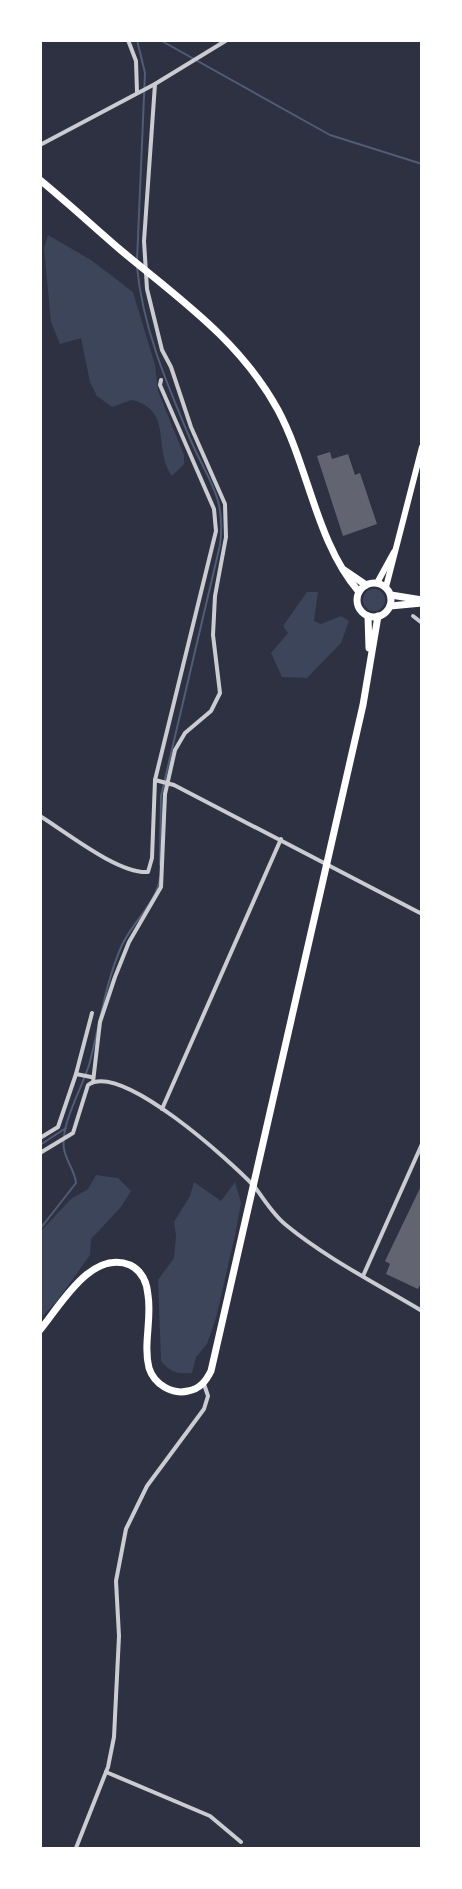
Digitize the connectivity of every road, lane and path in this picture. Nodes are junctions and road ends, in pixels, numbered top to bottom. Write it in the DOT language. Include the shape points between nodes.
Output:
graph roads {
  1 [pos="128,40"];
  2 [pos="227,40"];
  3 [pos="153,85"];
  4 [pos="136,92"];
  5 [pos="40,145"];
  6 [pos="40,180"];
  7 [pos="161,380"];
  8 [pos="422,447"];
  9 [pos="399,543"];
  10 [pos="344,570"];
  11 [pos="377,583"];
  12 [pos="366,585"];
  13 [pos="386,587"];
  14 [pos="359,592"];
  15 [pos="391,596"];
  16 [pos="422,602"];
  17 [pos="390,606"];
  18 [pos="368,616"];
  19 [pos="378,616"];
  20 [pos="413,616"];
  21 [pos="422,623"];
  22 [pos="370,662"];
  23 [pos="155,780"];
  24 [pos="167,782"];
  25 [pos="40,816"];
  26 [pos="281,839"];
  27 [pos="327,864"];
  28 [pos="422,914"];
  29 [pos="92,1013"];
  30 [pos="76,1074"];
  31 [pos="90,1079"];
  32 [pos="162,1109"];
  33 [pos="40,1138"];
  34 [pos="422,1144"];
  35 [pos="40,1153"];
  36 [pos="255,1187"];
  37 [pos="363,1276"];
  38 [pos="422,1311"];
  39 [pos="40,1330"];
  40 [pos="203,1383"];
  41 [pos="106,1772"];
  42 [pos="241,1842"];
  43 [pos="76,1848"];
  1 -- 4 [label="street" via="136,61"];
  2 -- 3 [label="street"];
  3 -- 4 [label="street"];
  3 -- 24 [label="street" via="144,241 147,289 162,350 190,427 220,490 227,519 213,635 220,693 211,711 180,740"];
  4 -- 5 [label="street"];
  6 -- 10 [label="main road" via="233,347 277,409"];
  7 -- 23 [label="street" via="214,509 216,531"];
  8 -- 9 [label="main road"];
  9 -- 11 [label="main road"];
  9 -- 13 [label="main road"];
  10 -- 12 [label="main road"];
  10 -- 14 [label="main road"];
  11 -- 12 [label="main road"];
  11 -- 13 [label="main road"];
  12 -- 14 [label="main road"];
  13 -- 15 [label="main road"];
  14 -- 18 [label="main road" via="359,607"];
  15 -- 16 [label="main road"];
  15 -- 17 [label="main road"];
  16 -- 17 [label="main road"];
  17 -- 19 [label="main road"];
  18 -- 19 [label="main road"];
  18 -- 22 [label="main road"];
  19 -- 22 [label="main road"];
  20 -- 21 [label="street"];
  22 -- 27 [label="main road"];
  23 -- 24 [label="street"];
  23 -- 25 [label="street" via="148,872 118,865"];
  24 -- 26 [label="street"];
  24 -- 31 [label="street" via="161,887 129,942 115,977 100,1022"];
  26 -- 27 [label="street"];
  26 -- 32 [label="street"];
  27 -- 28 [label="street"];
  27 -- 36 [label="main road"];
  29 -- 30 [label="street"];
  30 -- 31 [label="street"];
  30 -- 33 [label="street" via="57,1127"];
  31 -- 32 [label="street" via="127,1088"];
  31 -- 35 [label="street" via="73,1133"];
  32 -- 36 [label="street" via="195,1131"];
  34 -- 37 [label="street"];
  36 -- 37 [label="street" via="283,1224"];
  36 -- 40 [label="main road" via="217,1353"];
  37 -- 38 [label="street"];
  39 -- 40 [label="main road" via="81,1281 99,1266 116,1262 130,1266 142,1275 148,1291 148,1356 152,1375 165,1388 179,1392 193,1390"];
  40 -- 41 [label="street" via="207,1396 204,1409 147,1486 126,1529 116,1581 119,1636 114,1737"];
  41 -- 42 [label="street" via="210,1816"];
  41 -- 43 [label="street"];
}
